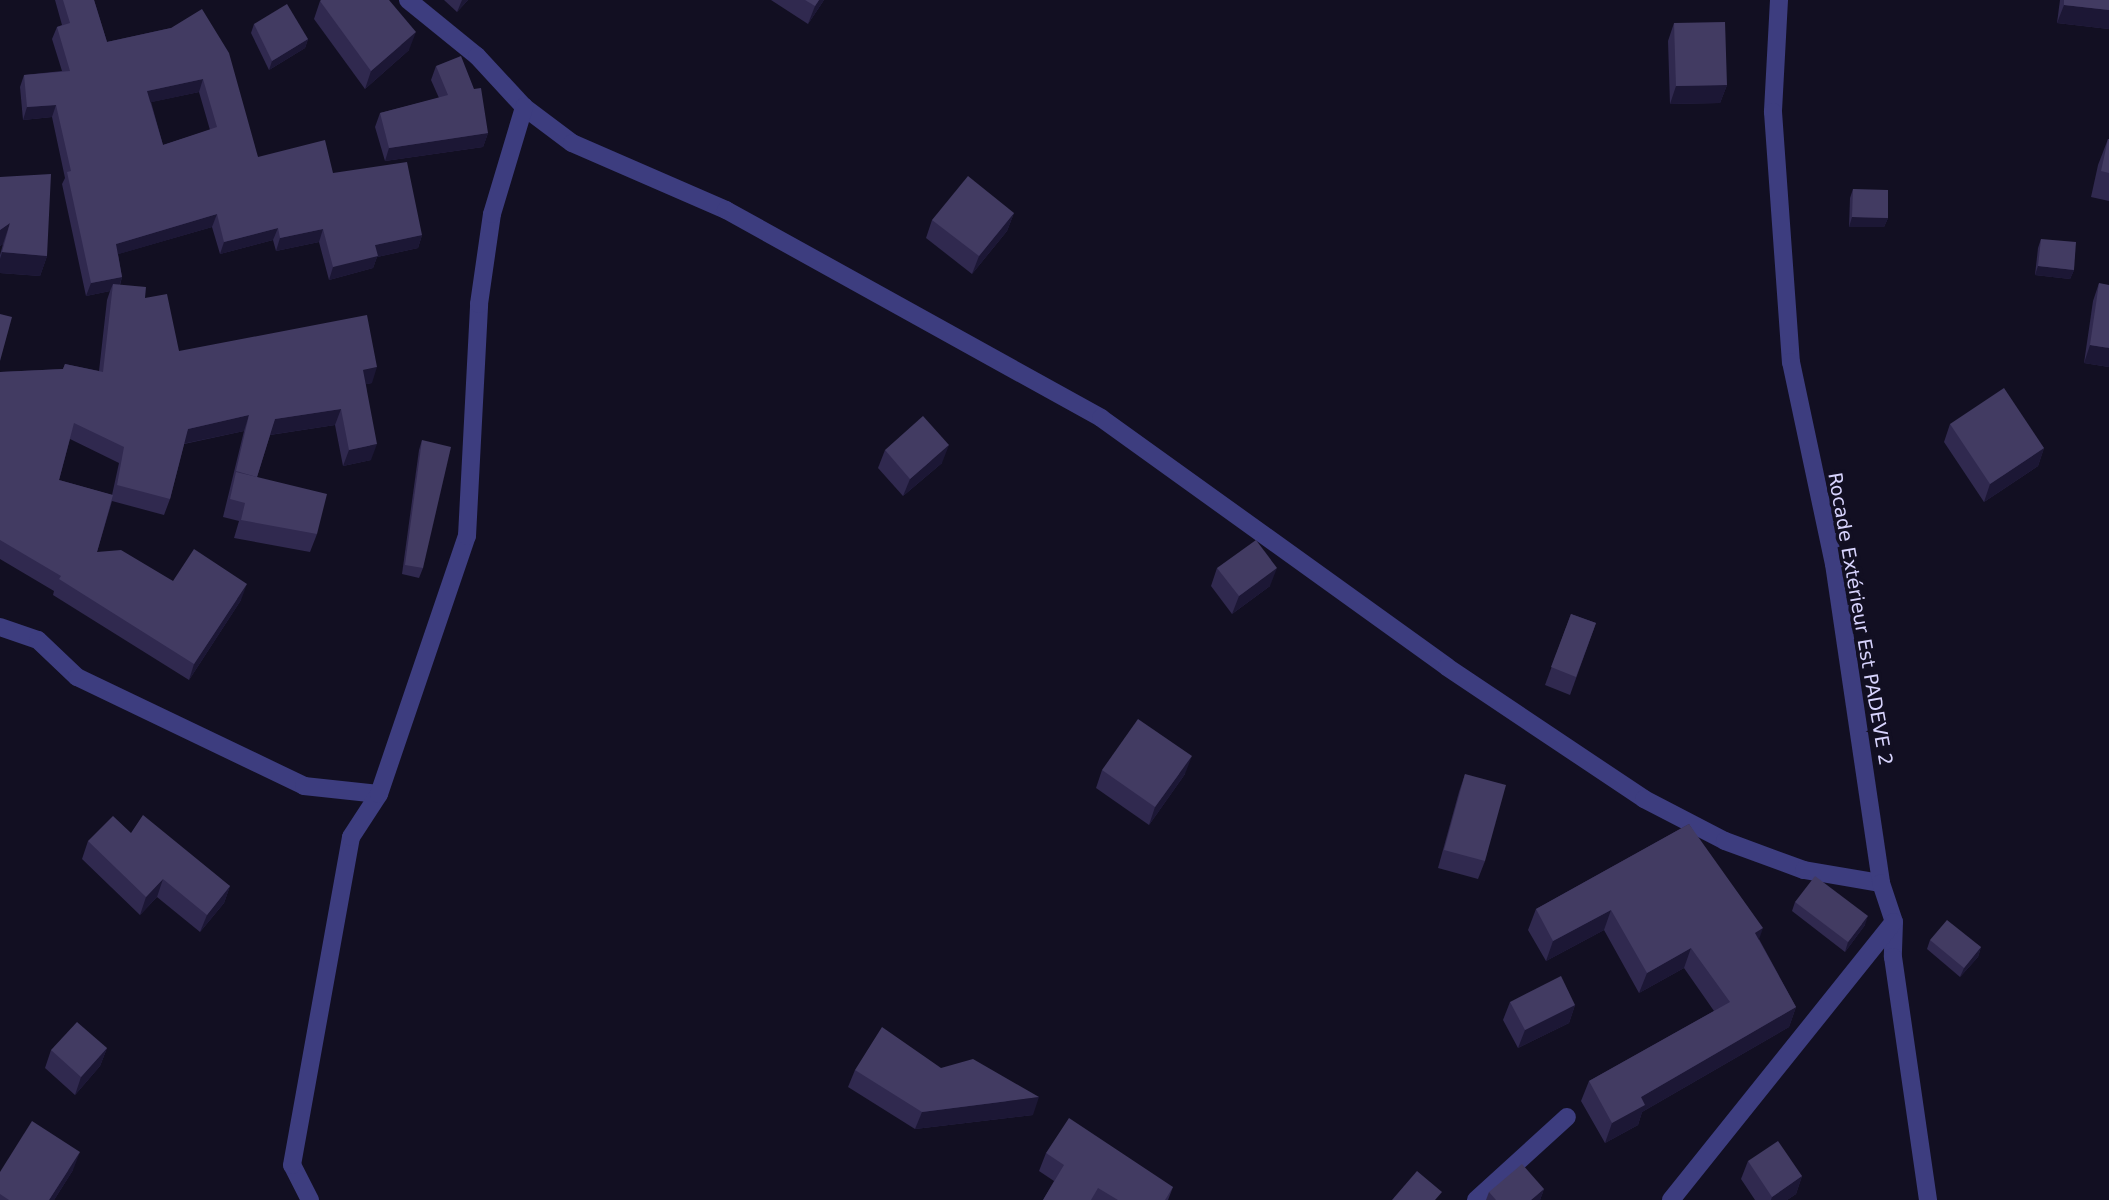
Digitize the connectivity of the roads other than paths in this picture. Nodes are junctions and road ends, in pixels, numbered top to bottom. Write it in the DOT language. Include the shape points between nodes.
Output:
graph roads {
  1 [pos="408,0"];
  2 [pos="1779,0"];
  3 [pos="524,107"];
  4 [pos="0,627"];
  5 [pos="379,794"];
  6 [pos="1881,883"];
  7 [pos="1894,922"];
  8 [pos="1567,1118"];
  9 [pos="310,1200"];
  10 [pos="1476,1200"];
  11 [pos="1671,1200"];
  12 [pos="1928,1200"];
  1 -- 3 [label="street" via="477,56"];
  2 -- 6 [label="street, Rocade Extérieur Est PADEVE 2" via="1773,112 1791,362 1834,564"];
  3 -- 5 [label="street" via="492,214 485,266 467,536"];
  3 -- 6 [label="street" via="572,143 726,210 1101,418 1447,667 1644,799 1725,841 1804,870"];
  4 -- 5 [label="street" via="38,640 77,677 304,786"];
  5 -- 9 [label="street" via="351,837 292,1165"];
  6 -- 7 [label="street, Rocade Extérieur Est PADEVE 2"];
  7 -- 11 [label="street"];
  7 -- 12 [label="street, Rocade Extérieur Est PADEVE 2" via="1893,957"];
  8 -- 10 [label="street"];
}
